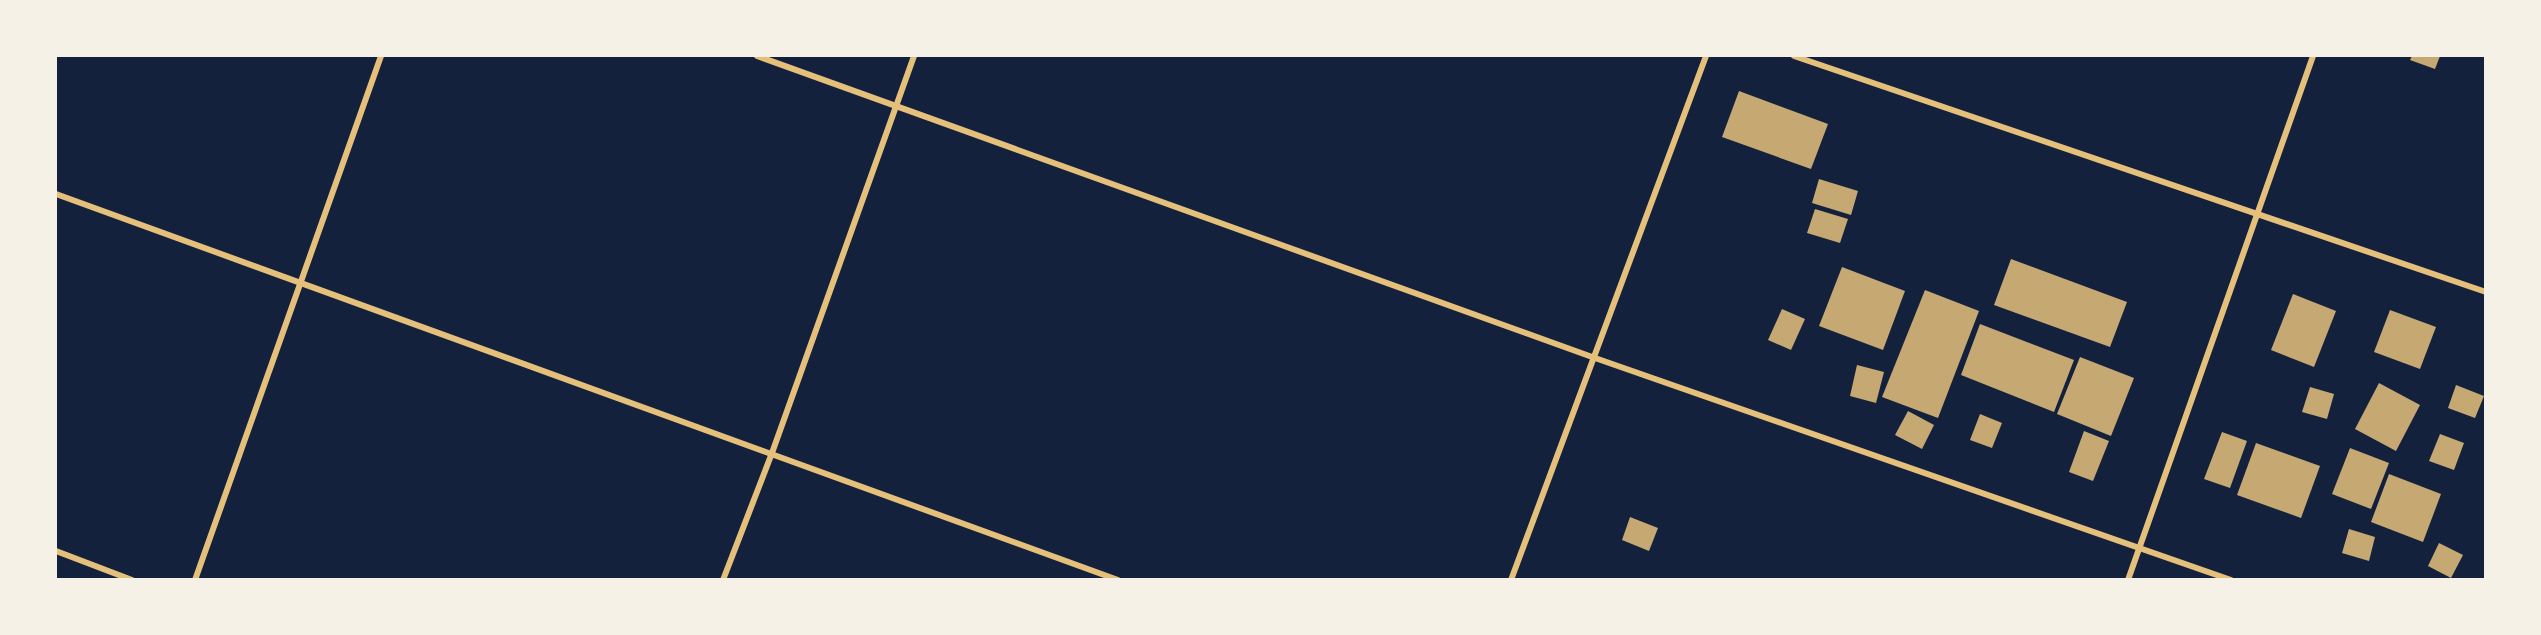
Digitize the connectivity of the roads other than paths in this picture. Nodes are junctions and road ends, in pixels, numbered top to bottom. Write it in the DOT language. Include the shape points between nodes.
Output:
graph roads {
  1 [pos="381,56"];
  2 [pos="757,56"];
  3 [pos="914,56"];
  4 [pos="1706,56"];
  5 [pos="1794,56"];
  6 [pos="2313,56"];
  7 [pos="896,107"];
  8 [pos="56,194"];
  9 [pos="2257,215"];
  10 [pos="300,284"];
  11 [pos="2486,292"];
  12 [pos="1595,358"];
  13 [pos="771,453"];
  14 [pos="2139,547"];
  15 [pos="56,551"];
  16 [pos="132,579"];
  17 [pos="195,579"];
  18 [pos="723,579"];
  19 [pos="1118,579"];
  20 [pos="1511,579"];
  21 [pos="2128,579"];
  22 [pos="2231,579"];
  1 -- 10 [label="street"];
  2 -- 7 [label="street"];
  3 -- 7 [label="street"];
  4 -- 12 [label="street"];
  5 -- 9 [label="street"];
  6 -- 9 [label="street"];
  7 -- 12 [label="street"];
  7 -- 13 [label="street"];
  8 -- 10 [label="street"];
  9 -- 11 [label="street"];
  9 -- 14 [label="street"];
  10 -- 13 [label="street"];
  10 -- 17 [label="street"];
  12 -- 14 [label="street"];
  12 -- 20 [label="street"];
  13 -- 18 [label="street"];
  13 -- 19 [label="street"];
  14 -- 21 [label="street"];
  14 -- 22 [label="street"];
  15 -- 16 [label="street"];
}
